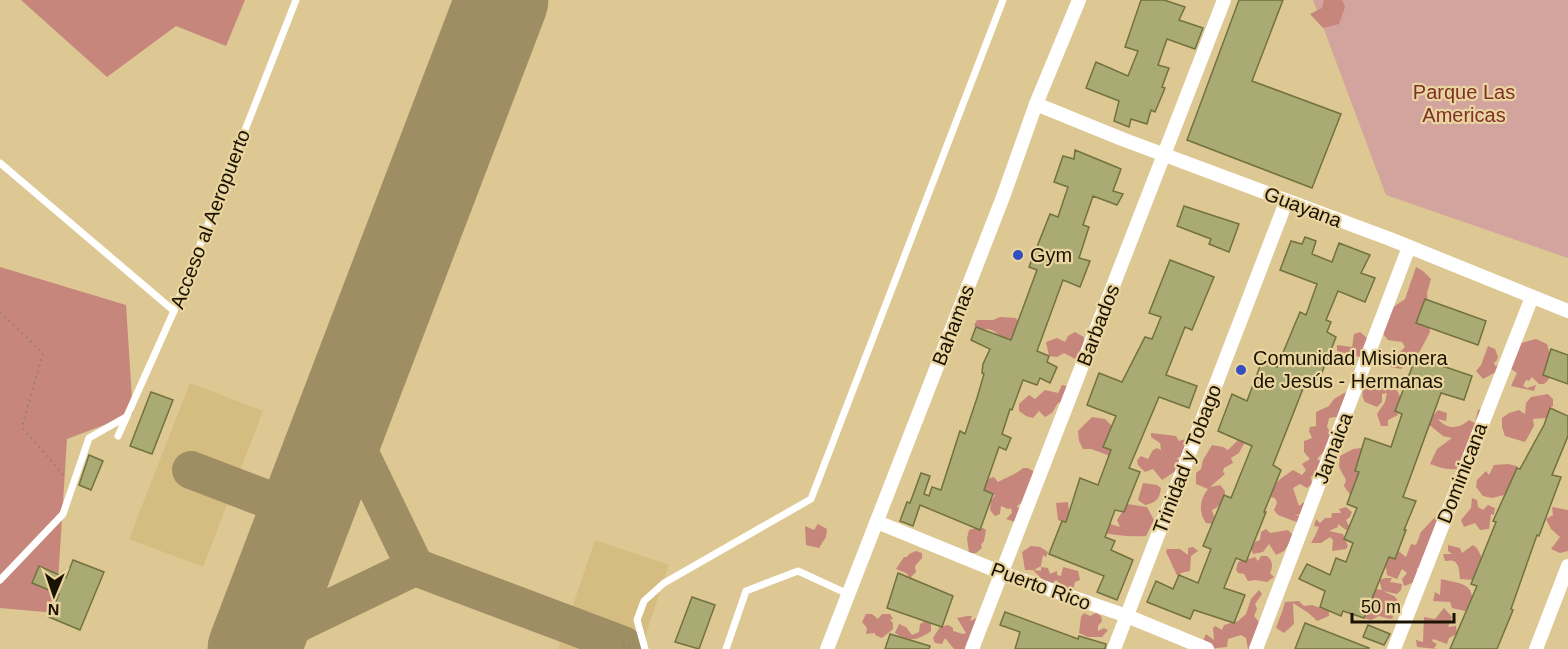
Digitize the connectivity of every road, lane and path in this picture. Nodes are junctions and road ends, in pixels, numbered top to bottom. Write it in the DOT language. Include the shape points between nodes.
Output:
graph roads {
  1 [pos="296,0"];
  2 [pos="1003,0"];
  3 [pos="1078,0"];
  4 [pos="1224,0"];
  5 [pos="1036,105"];
  6 [pos="1164,155"];
  7 [pos="0,163"];
  8 [pos="1286,202"];
  9 [pos="1409,247"];
  10 [pos="1532,297"];
  11 [pos="174,311"];
  12 [pos="1568,311"];
  13 [pos="0,312"];
  14 [pos="127,417"];
  15 [pos="118,436"];
  16 [pos="73,486"];
  17 [pos="877,522"];
  18 [pos="1568,566"];
  19 [pos="1002,573"];
  20 [pos="0,580"];
  21 [pos="848,594"];
  22 [pos="1127,616"];
  23 [pos="623,645"];
  24 [pos="635,649"];
  25 [pos="645,649"];
  26 [pos="726,649"];
  27 [pos="827,649"];
  28 [pos="972,649"];
  29 [pos="1114,649"];
  30 [pos="1207,649"];
  31 [pos="1256,649"];
  32 [pos="1394,649"];
  33 [pos="1536,649"];
  1 -- 11 [label="lane, Acceso al Aeropuerto"];
  2 -- 25 [label="lane" via="811,499 664,583 644,601 637,620"];
  3 -- 5 [label="street, Bahamas"];
  4 -- 6 [label="street, Barbados"];
  5 -- 6 [label="street, Guayana"];
  5 -- 17 [label="street, Bahamas"];
  6 -- 8 [label="street, Guayana"];
  6 -- 19 [label="street, Barbados"];
  7 -- 11 [label="lane"];
  8 -- 9 [label="street, Guayana"];
  8 -- 22 [label="street, Trinidad y Tobago"];
  9 -- 10 [label="street, Guayana"];
  9 -- 31 [label="street, Jamaica"];
  10 -- 12 [label="street, Guayana"];
  10 -- 32 [label="street, Dominicana"];
  11 -- 14 [label="lane, Acceso al Aeropuerto"];
  13 -- 16 [label="path" via="43,352 22,427"];
  14 -- 15 [label="lane, Acceso al Aeropuerto"];
  14 -- 16 [label="lane" via="89,438"];
  16 -- 20 [label="lane" via="63,513"];
  17 -- 19 [label="street, Puerto Rico"];
  17 -- 21 [label="street, Bahamas"];
  18 -- 33 [label="street"];
  19 -- 22 [label="street, Puerto Rico"];
  19 -- 28 [label="street, Barbados"];
  21 -- 26 [label="lane" via="798,571 746,591"];
  21 -- 27 [label="street, Bahamas"];
  22 -- 29 [label="street, Trinidad y Tobago"];
  22 -- 30 [label="street, Puerto Rico"];
  23 -- 24 [label="path"];
}
